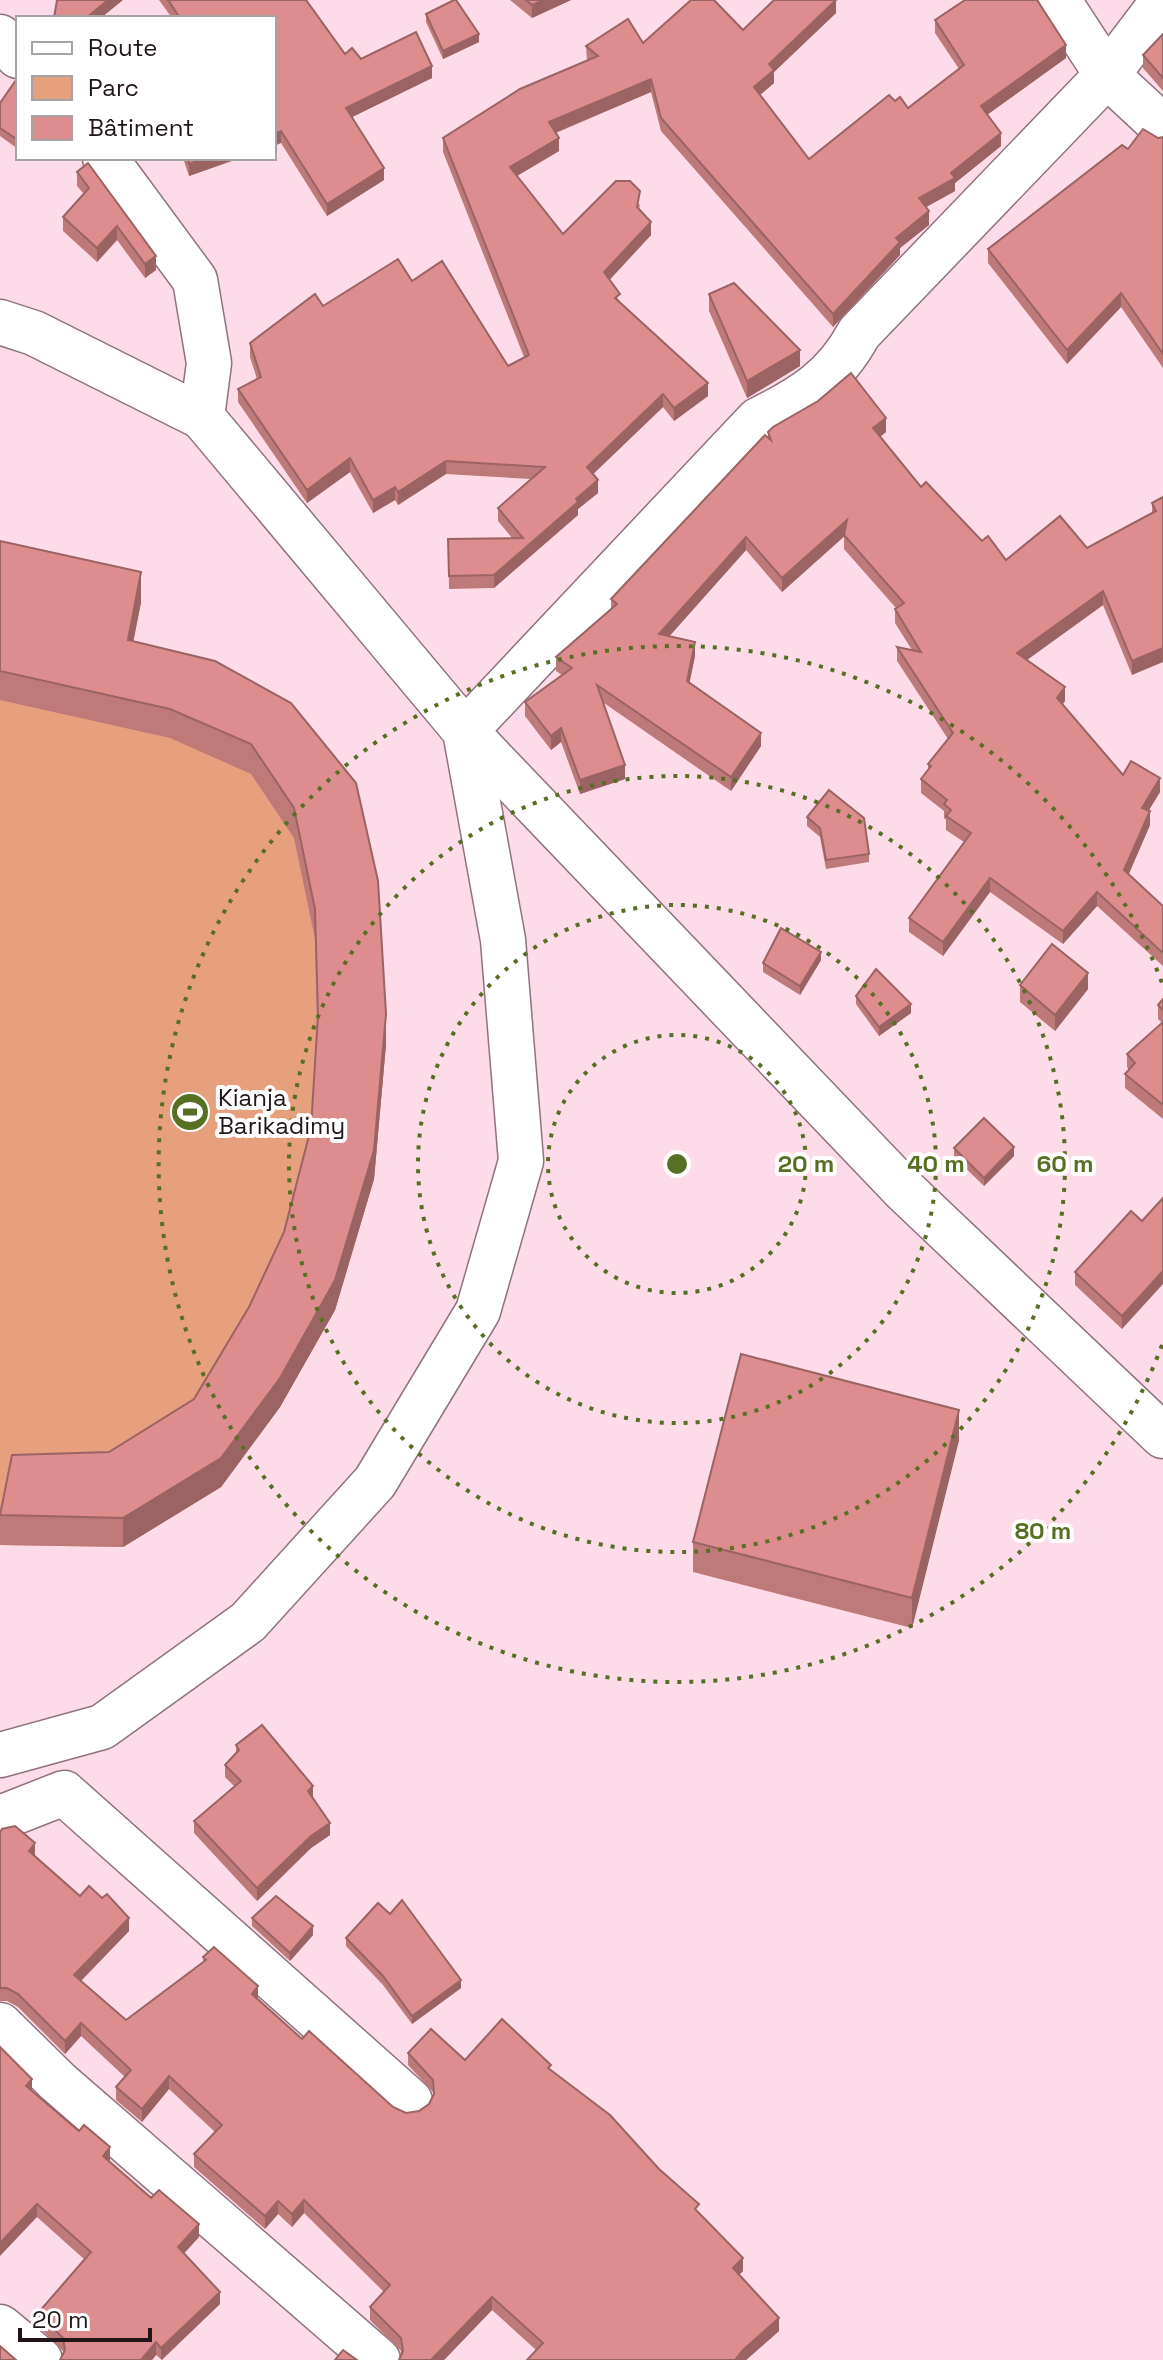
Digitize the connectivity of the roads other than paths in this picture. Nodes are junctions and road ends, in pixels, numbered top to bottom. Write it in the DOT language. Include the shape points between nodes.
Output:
graph roads {
  1 [pos="1058,0"];
  2 [pos="1163,1"];
  3 [pos="0,37"];
  4 [pos="16,54"];
  5 [pos="1107,75"];
  6 [pos="1163,127"];
  7 [pos="106,160"];
  8 [pos="0,322"];
  9 [pos="202,417"];
  10 [pos="465,731"];
  11 [pos="1163,1436"];
  12 [pos="102,1727"];
  13 [pos="0,1755"];
  14 [pos="64,1793"];
  15 [pos="0,1818"];
  16 [pos="0,2025"];
  17 [pos="410,2101"];
  18 [pos="0,2327"];
  19 [pos="40,2360"];
  20 [pos="378,2360"];
  1 -- 5 [label="street"];
  2 -- 5 [label="street"];
  3 -- 4 [label="street"];
  5 -- 6 [label="street"];
  5 -- 10 [label="street" via="859,333 847,355 807,396 758,420"];
  7 -- 9 [label="street" via="195,280 209,363"];
  8 -- 9 [label="street" via="34,333"];
  9 -- 10 [label="street"];
  10 -- 11 [label="street" via="904,1190"];
  10 -- 12 [label="street" via="503,940 521,1161 478,1311 375,1482 270,1599 248,1622"];
  12 -- 13 [label="street"];
  12 -- 14 [label="street"];
  14 -- 15 [label="street"];
  14 -- 17 [label="street"];
  16 -- 20 [label="street" via="58,2082"];
  18 -- 19 [label="street"];
}
